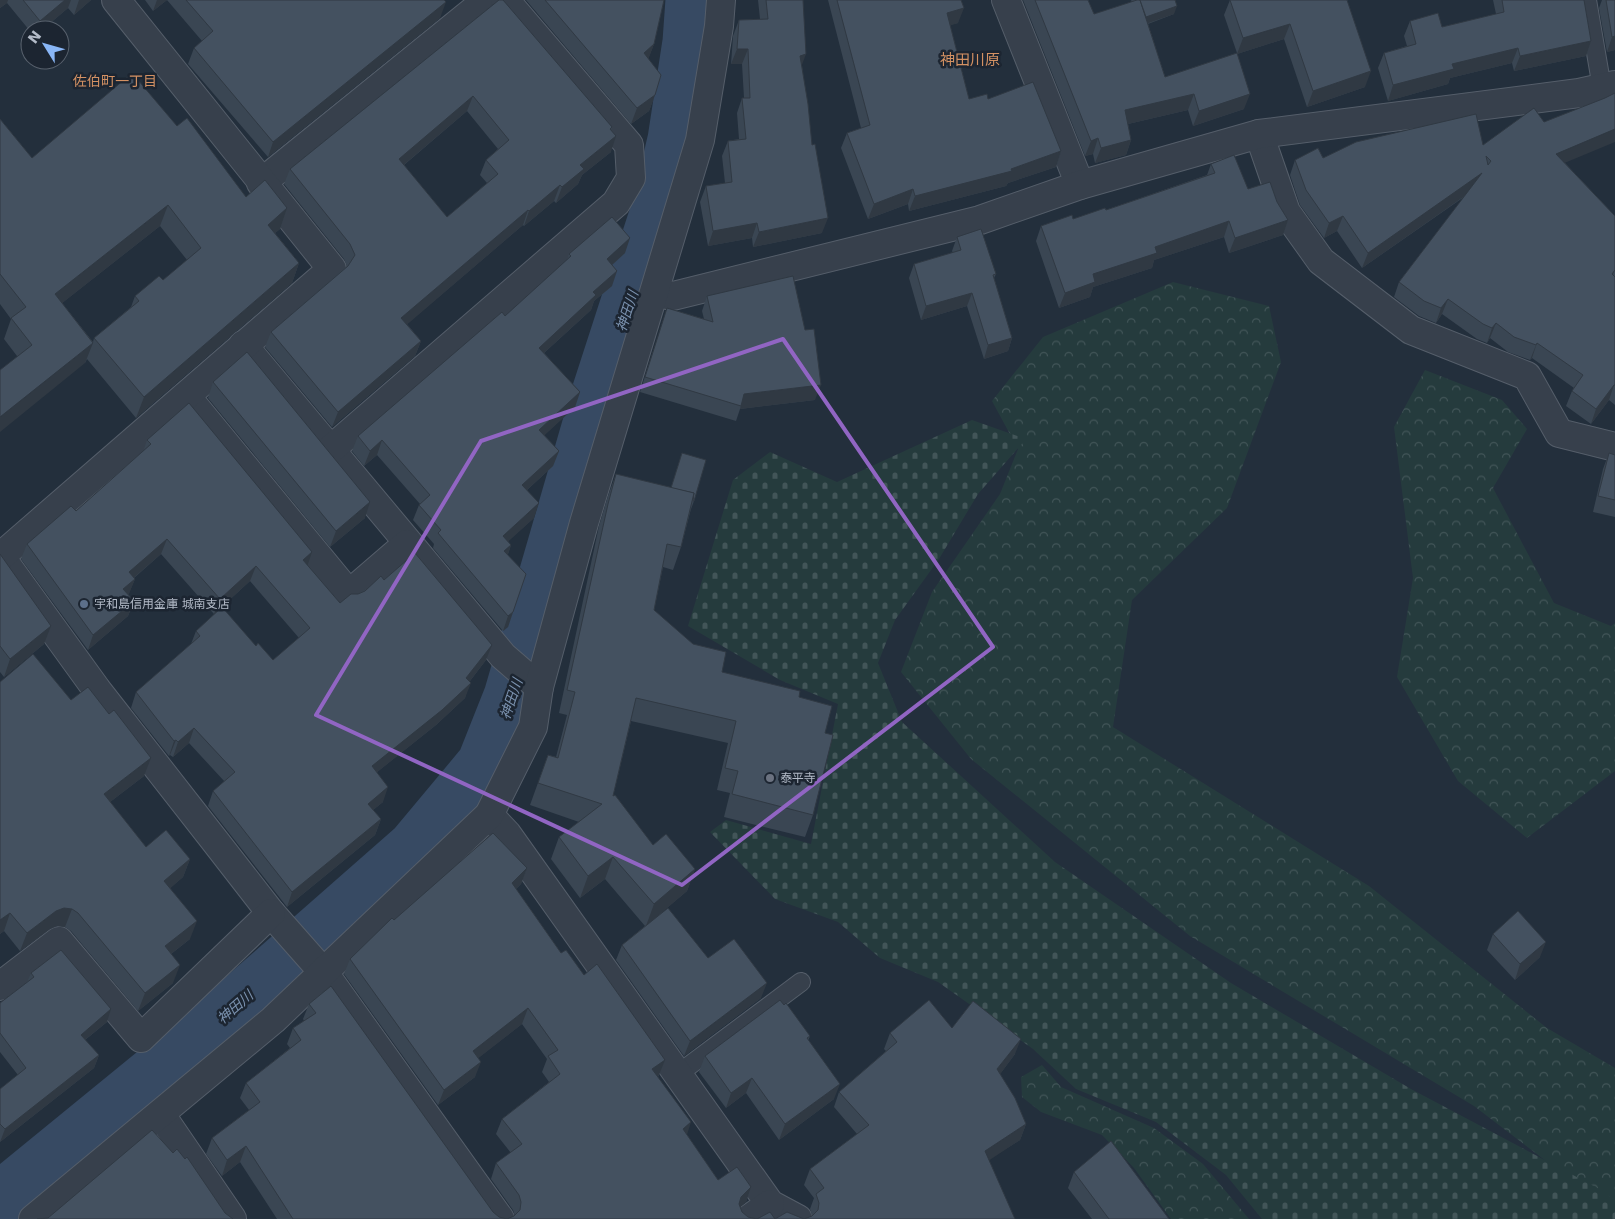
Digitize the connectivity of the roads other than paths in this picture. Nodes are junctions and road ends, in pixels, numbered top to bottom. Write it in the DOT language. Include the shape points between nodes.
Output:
graph roads {
  1 [pos="116,0"];
  2 [pos="487,0"];
  3 [pos="505,0"];
  4 [pos="721,0"];
  5 [pos="1006,0"];
  6 [pos="1587,0"];
  7 [pos="1608,86"];
  8 [pos="1259,134"];
  9 [pos="261,183"];
  10 [pos="1080,185"];
  11 [pos="655,293"];
  12 [pos="243,346"];
  13 [pos="186,396"];
  14 [pos="1615,447"];
  15 [pos="330,450"];
  16 [pos="407,544"];
  17 [pos="0,556"];
  18 [pos="536,685"];
  19 [pos="489,815"];
  20 [pos="278,921"];
  21 [pos="319,969"];
  22 [pos="801,982"];
  23 [pos="0,986"];
  24 [pos="678,1074"];
  25 [pos="161,1115"];
  26 [pos="760,1211"];
  27 [pos="33,1219"];
  28 [pos="232,1219"];
  29 [pos="500,1219"];
  30 [pos="798,1219"];
  1 -- 9 [label="street"];
  2 -- 9 [label="street"];
  3 -- 15 [label="street" via="629,145 631,178 616,203"];
  4 -- 11 [label="street" via="700,140"];
  5 -- 10 [label="street"];
  6 -- 7 [label="lane"];
  7 -- 8 [label="street" via="1579,93"];
  8 -- 10 [label="street"];
  8 -- 14 [label="street" via="1286,212 1322,261 1411,330 1527,376 1559,433"];
  9 -- 12 [label="street" via="332,269"];
  10 -- 11 [label="street" via="980,220 674,296"];
  11 -- 18 [label="street"];
  12 -- 13 [label="street"];
  12 -- 15 [label="street"];
  13 -- 16 [label="street" via="349,594"];
  13 -- 17 [label="street"];
  15 -- 16 [label="street"];
  16 -- 18 [label="street" via="510,663"];
  17 -- 20 [label="street" via="97,690"];
  18 -- 19 [label="street" via="533,727"];
  19 -- 21 [label="street"];
  19 -- 24 [label="street" via="507,834"];
  20 -- 21 [label="street"];
  20 -- 23 [label="street" via="141,1038 59,940"];
  21 -- 25 [label="street" via="274,1020"];
  21 -- 29 [label="street"];
  22 -- 24 [label="lane"];
  24 -- 26 [label="street"];
  25 -- 27 [label="street"];
  25 -- 28 [label="street"];
  26 -- 30 [label="street"];
}
